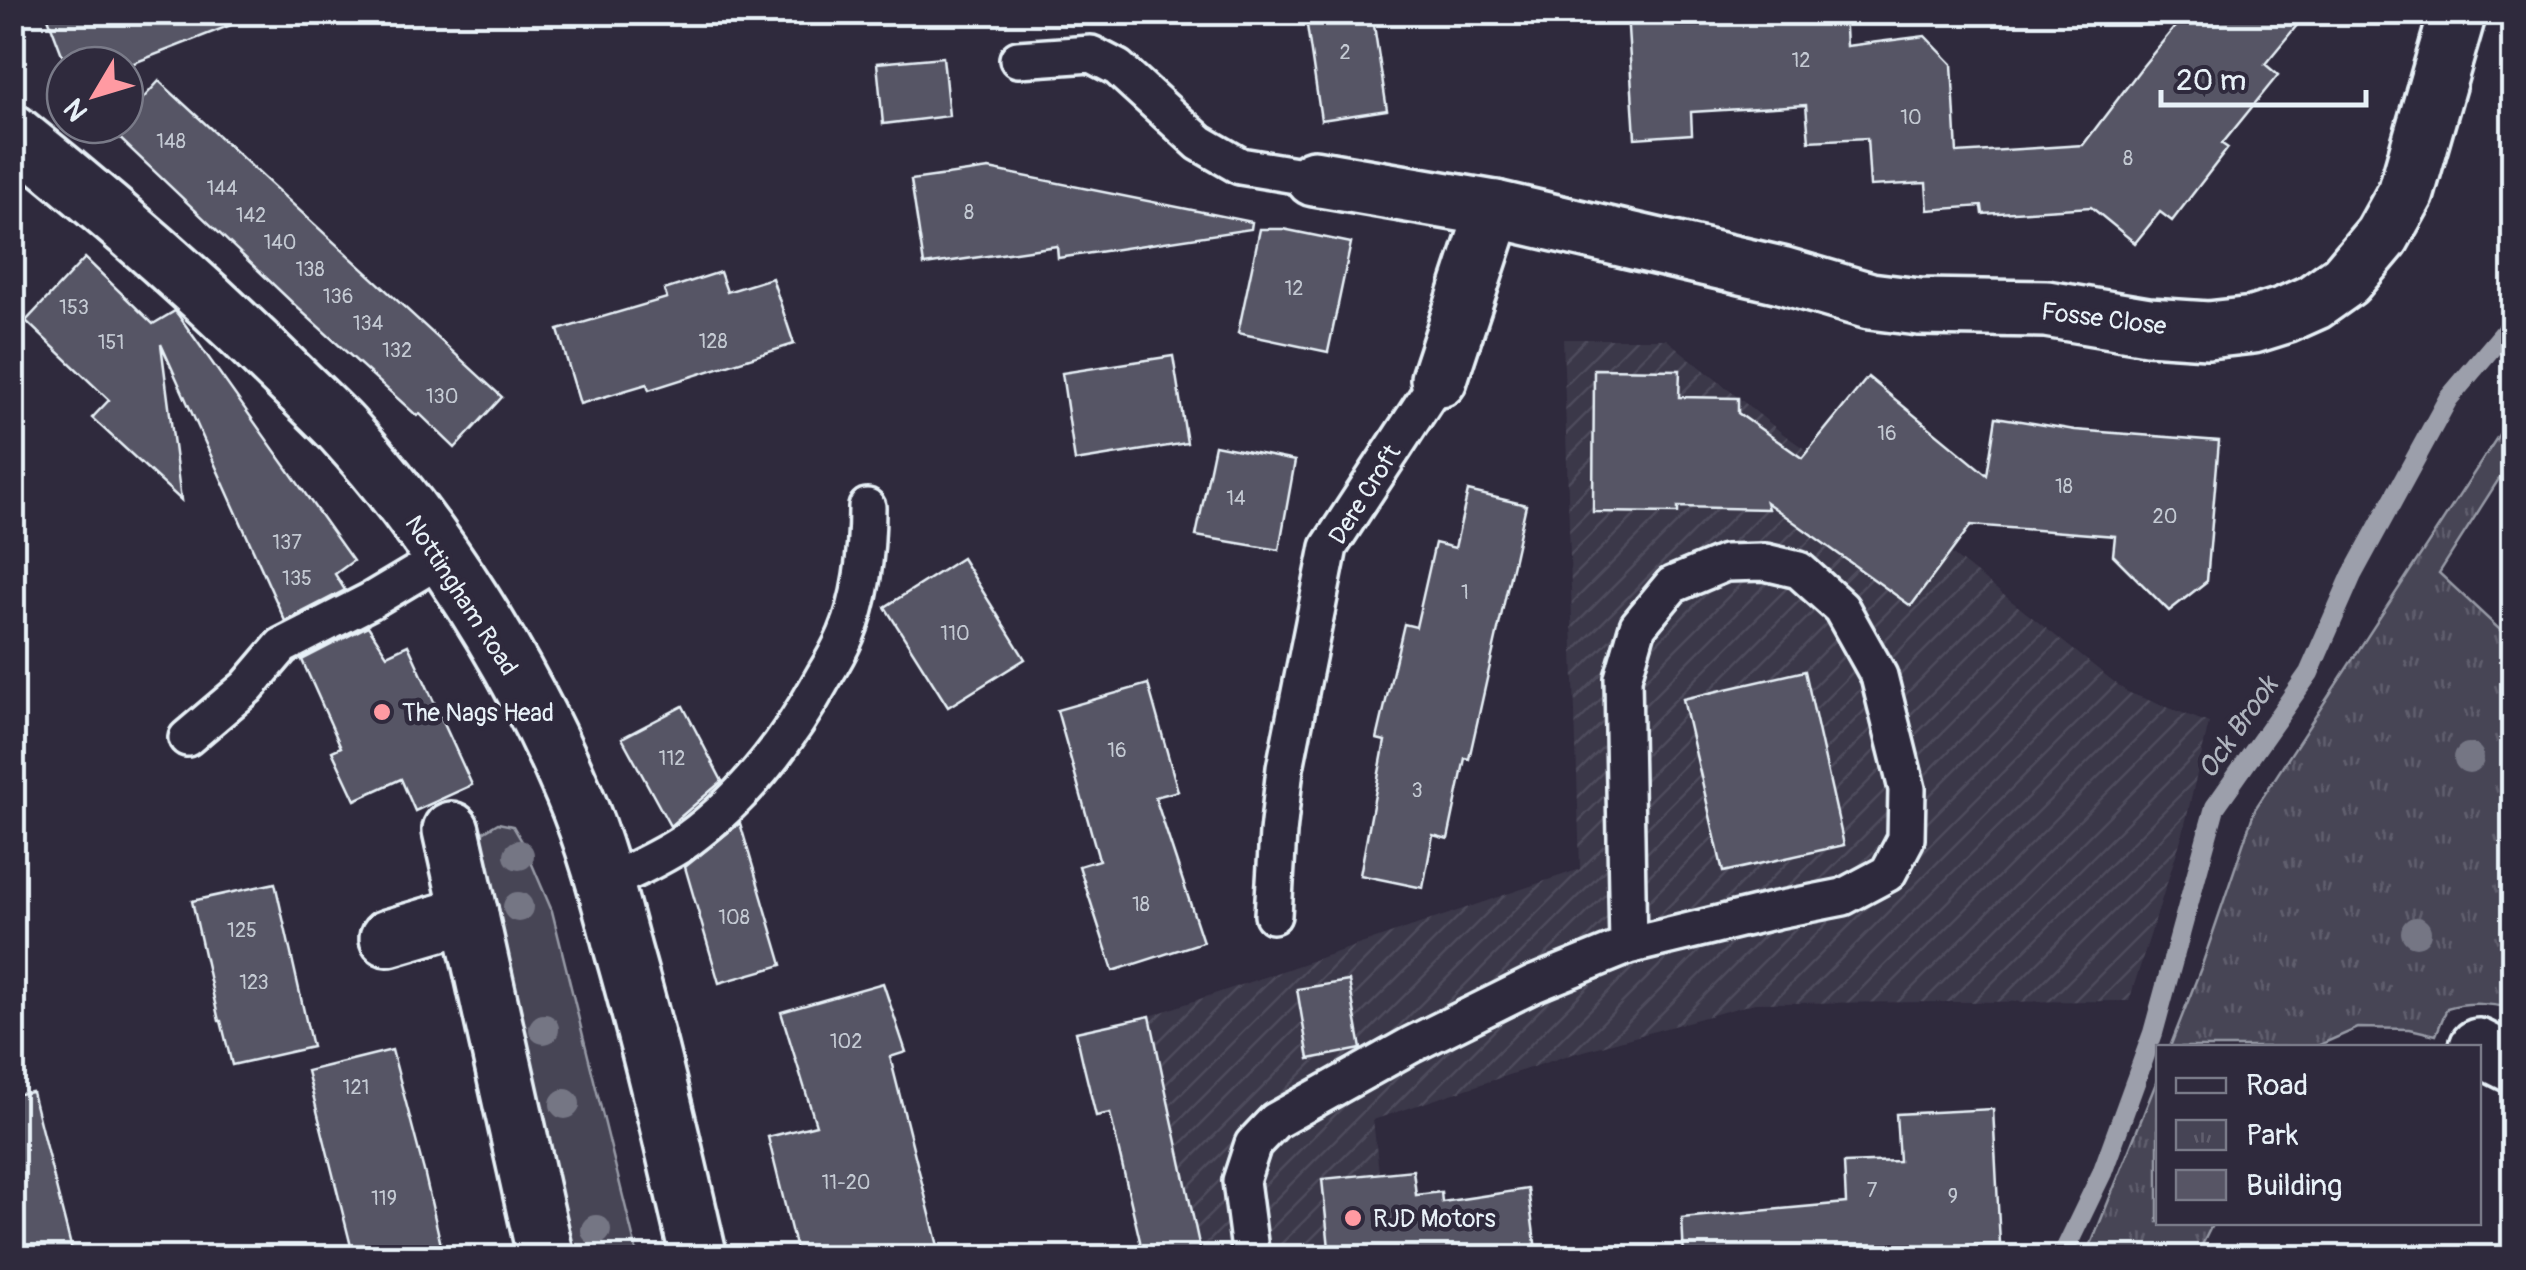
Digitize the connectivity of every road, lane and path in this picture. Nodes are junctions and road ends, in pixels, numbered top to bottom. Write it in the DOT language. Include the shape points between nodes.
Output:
graph roads {
  1 [pos="2458,12"];
  2 [pos="1018,59"];
  3 [pos="12,132"];
  4 [pos="1314,178"];
  5 [pos="1495,209"];
  6 [pos="1439,379"];
  7 [pos="866,506"];
  8 [pos="442,558"];
  9 [pos="187,738"];
  10 [pos="451,830"];
  11 [pos="605,884"];
  12 [pos="470,914"];
  13 [pos="1273,915"];
  14 [pos="388,938"];
  15 [pos="1628,946"];
  16 [pos="2481,1048"];
  17 [pos="2514,1065"];
  18 [pos="546,1258"];
  19 [pos="699,1258"];
  20 [pos="1251,1258"];
  1 -- 5 [label="street, Fosse Close" via="2406,193 2382,236 2345,280 2314,302 2253,325 2208,330 2046,310 1870,300"];
  2 -- 4 [label="lane" via="1091,54 1118,68 1200,143 1240,166"];
  3 -- 8 [label="street, Nottingham Road" via="244,332 342,430"];
  4 -- 5 [label="street"];
  5 -- 6 [label="street, Dere Croft"];
  6 -- 13 [label="lane, Dere Croft" via="1329,547 1285,768"];
  7 -- 11 [label="lane" via="867,543 846,635 792,731 737,797 685,841"];
  8 -- 9 [label="lane" via="282,646 247,687"];
  8 -- 11 [label="street, Nottingham Road" via="536,713"];
  10 -- 12 [label="street"];
  11 -- 19 [label="street, Nottingham Road"];
  12 -- 14 [label="street"];
  12 -- 18 [label="street"];
  15 -- 15 [label="lane" via="1843,897 1888,872 1906,839 1907,790 1879,676 1841,608 1799,570 1725,563 1672,585 1638,626 1622,678"];
  15 -- 20 [label="lane" via="1411,1045 1276,1121 1253,1144 1240,1181"];
  16 -- 17 [label="street"];
}
